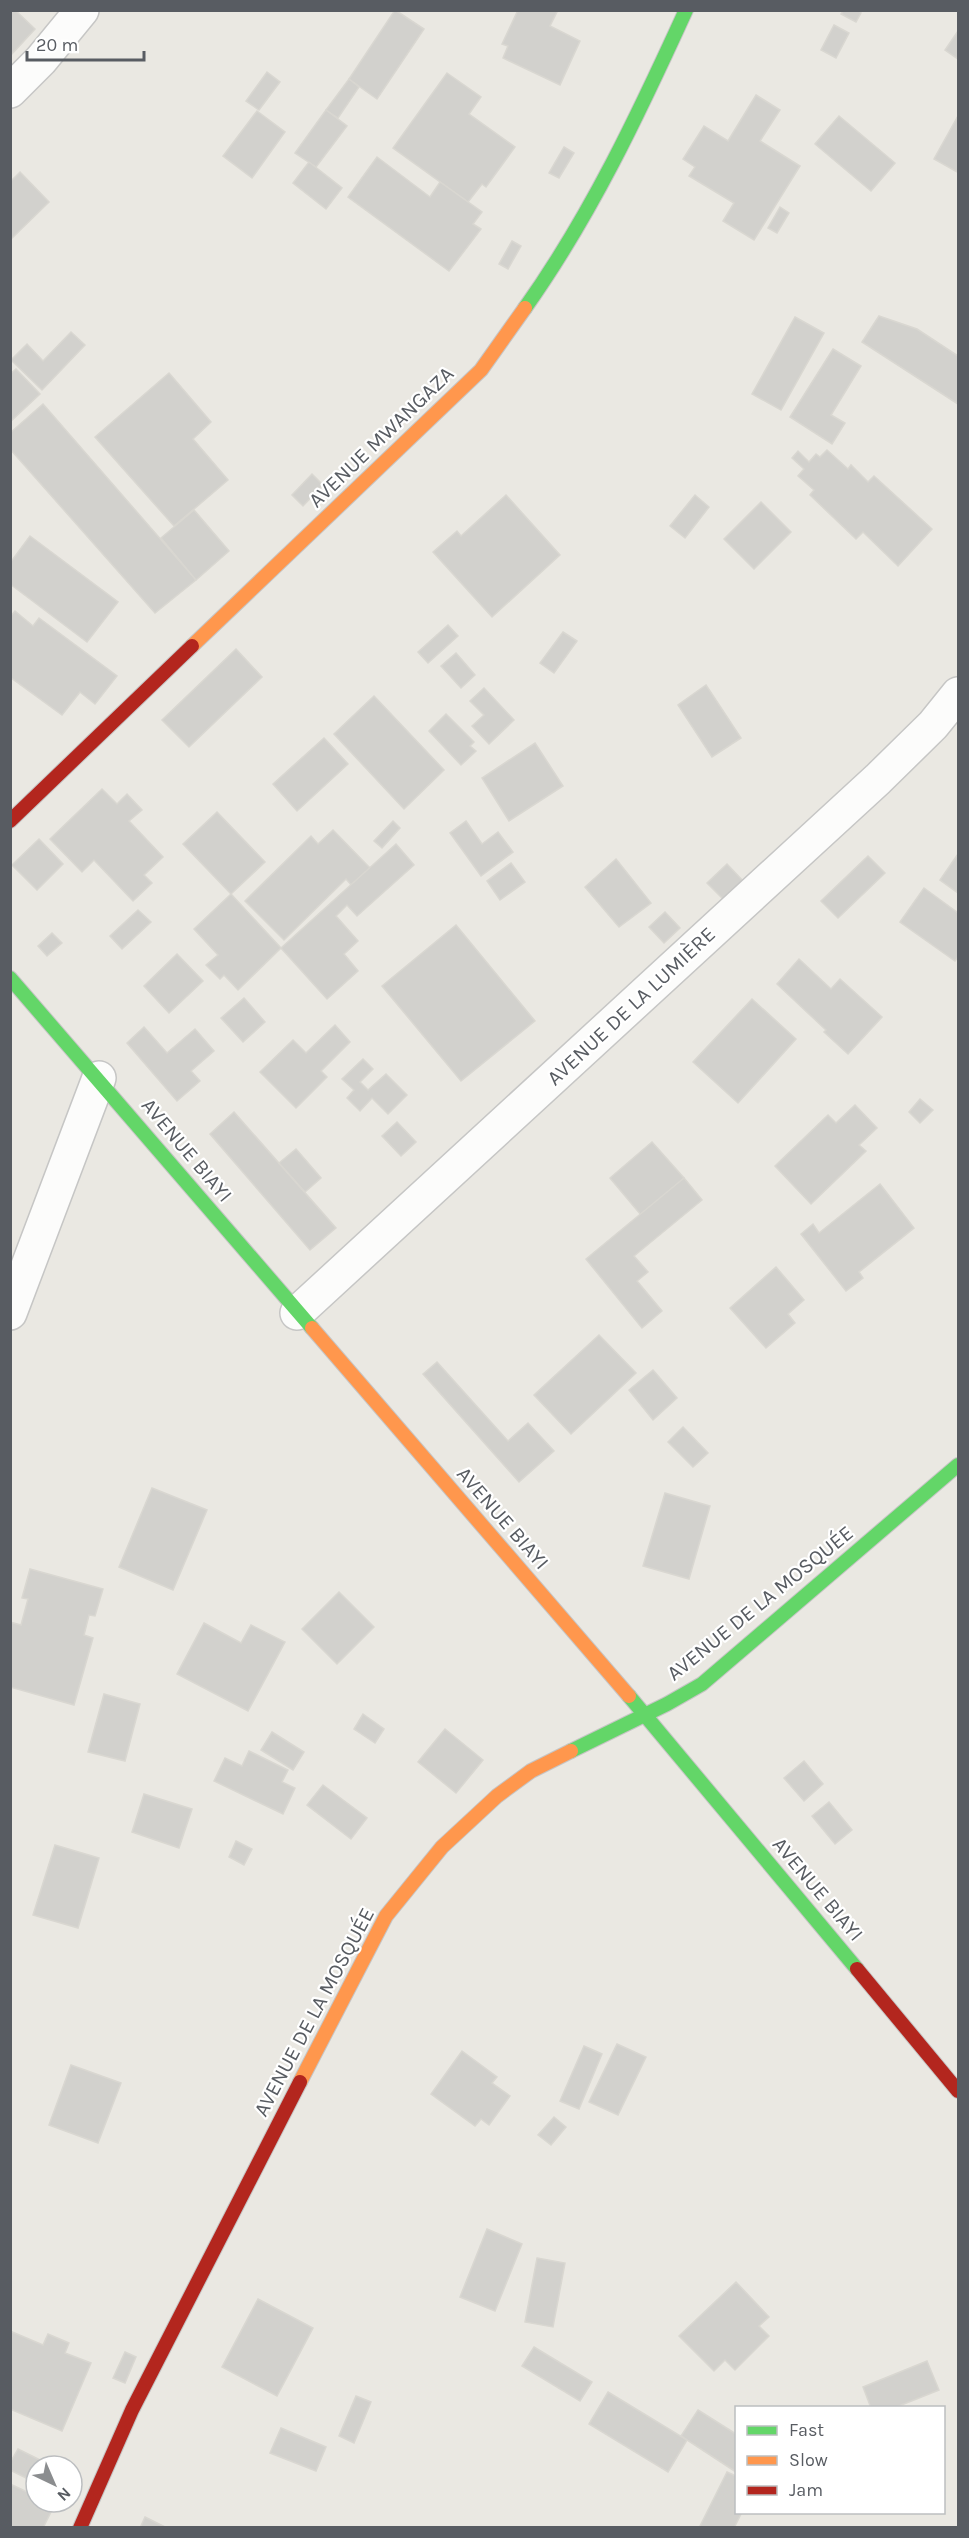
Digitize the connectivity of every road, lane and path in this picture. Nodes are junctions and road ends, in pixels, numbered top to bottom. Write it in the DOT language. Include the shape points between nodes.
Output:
graph roads {
  1 [pos="82,10"];
  2 [pos="686,10"];
  3 [pos="10,91"];
  4 [pos="958,694"];
  5 [pos="10,821"];
  6 [pos="10,978"];
  7 [pos="99,1078"];
  8 [pos="297,1312"];
  9 [pos="10,1313"];
  10 [pos="958,1465"];
  11 [pos="646,1714"];
  12 [pos="958,2091"];
  13 [pos="80,2528"];
  1 -- 3 [label="street"];
  2 -- 5 [label="street, AVENUE MWANGAZA" via="629,133 577,229 481,370"];
  4 -- 8 [label="street, AVENUE DE LA LUMIÈRE" via="878,779"];
  6 -- 7 [label="street, AVENUE BIAYI"];
  7 -- 8 [label="street, AVENUE BIAYI"];
  7 -- 9 [label="street"];
  8 -- 11 [label="street, AVENUE BIAYI"];
  10 -- 11 [label="street, AVENUE DE LA MOSQUÉE" via="702,1684"];
  11 -- 12 [label="street, AVENUE BIAYI"];
  11 -- 13 [label="street, AVENUE DE LA MOSQUÉE" via="531,1772 497,1796 441,1847 386,1916 132,2410"];
}
